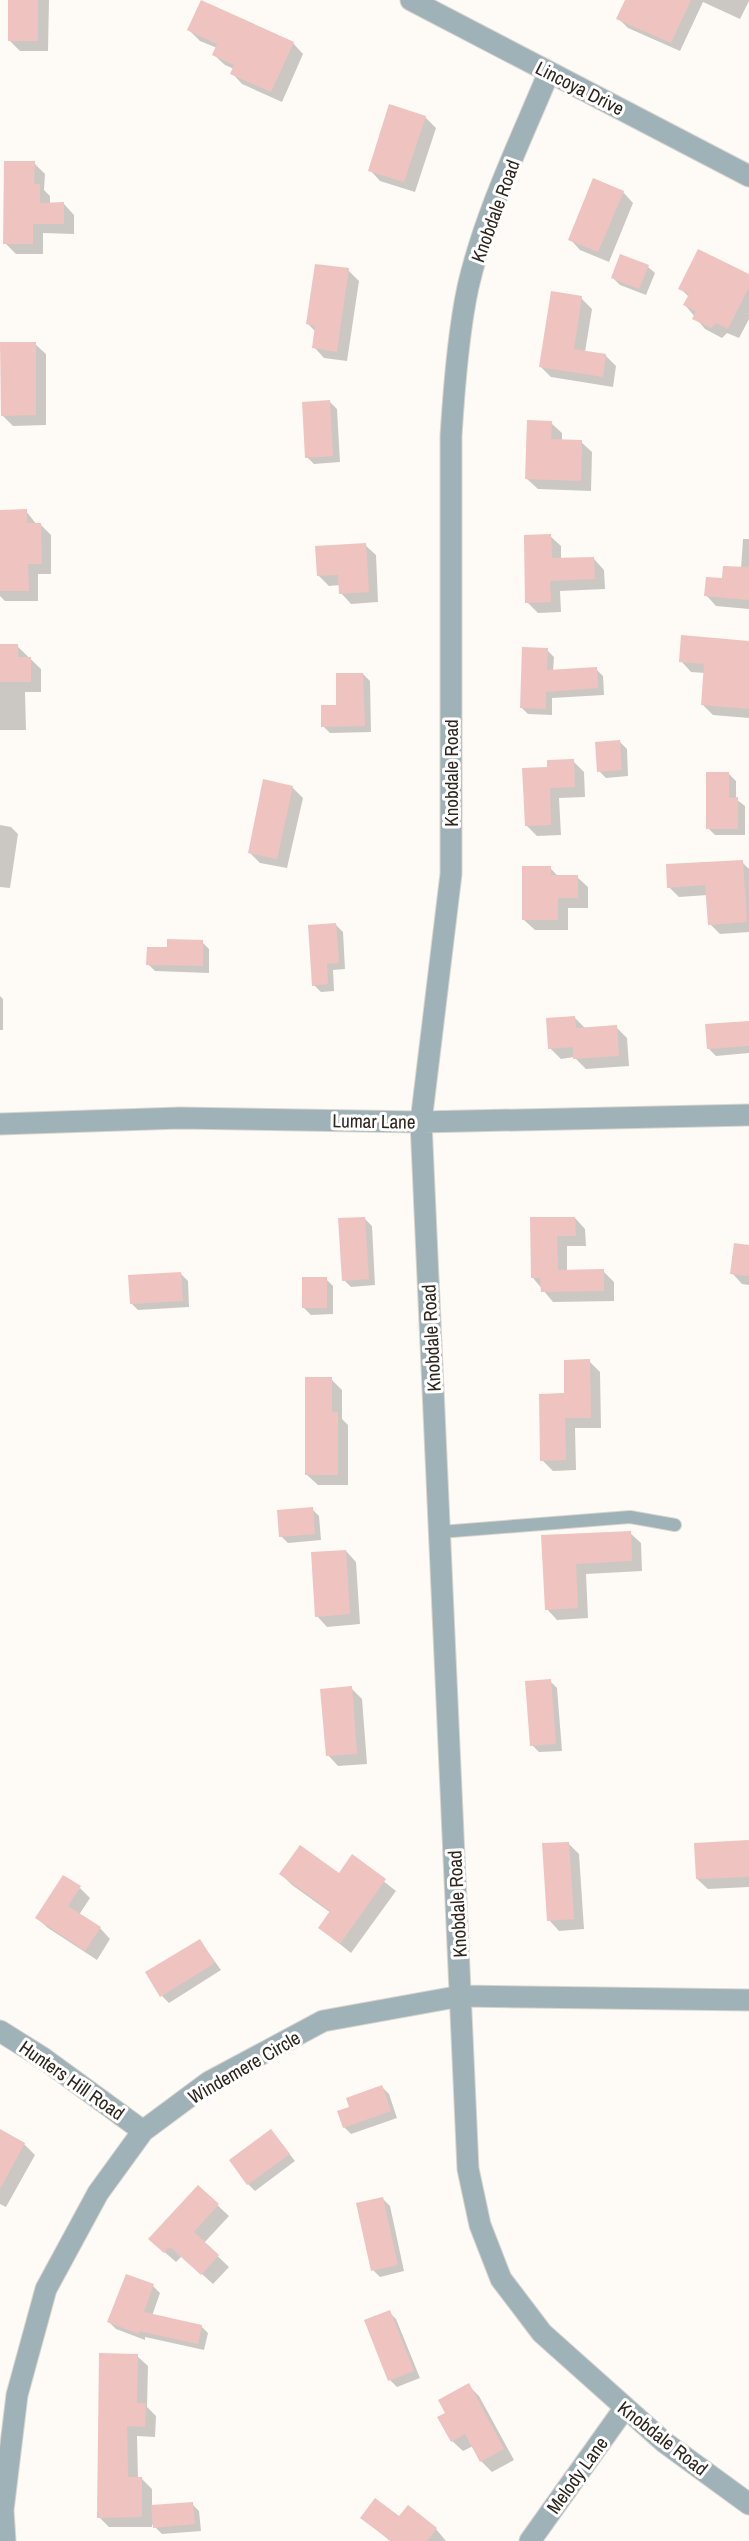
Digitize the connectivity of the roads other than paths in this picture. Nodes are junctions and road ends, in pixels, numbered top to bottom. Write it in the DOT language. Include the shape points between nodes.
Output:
graph roads {
  1 [pos="411,0"];
  2 [pos="550,72"];
  3 [pos="749,176"];
  4 [pos="749,1115"];
  5 [pos="421,1122"];
  6 [pos="0,1124"];
  7 [pos="675,1525"];
  8 [pos="440,1532"];
  9 [pos="461,1996"];
  10 [pos="749,2000"];
  11 [pos="0,2031"];
  12 [pos="143,2131"];
  13 [pos="624,2409"];
  14 [pos="749,2504"];
  15 [pos="5,2541"];
  16 [pos="530,2541"];
  1 -- 2 [label="street, Lincoya Drive"];
  2 -- 3 [label="street, Lincoya Drive"];
  2 -- 5 [label="street, Knobdale Road" via="491,211 468,287 453,396 451,874"];
  4 -- 5 [label="street, Lumar Lane"];
  5 -- 6 [label="street, Lumar Lane" via="180,1118"];
  5 -- 8 [label="street, Knobdale Road"];
  7 -- 8 [label="lane" via="630,1517"];
  8 -- 9 [label="street, Knobdale Road"];
  9 -- 10 [label="street, Windemere Circle"];
  9 -- 12 [label="street, Windemere Circle" via="323,2021 209,2082"];
  9 -- 13 [label="street, Knobdale Road" via="468,2169 480,2225 501,2279 542,2333"];
  11 -- 12 [label="street, Hunters Hill Road"];
  12 -- 15 [label="street, Windemere Circle" via="98,2193 46,2289 17,2395 3,2510"];
  13 -- 14 [label="street, Knobdale Road"];
  13 -- 16 [label="street, Melody Lane"];
}
